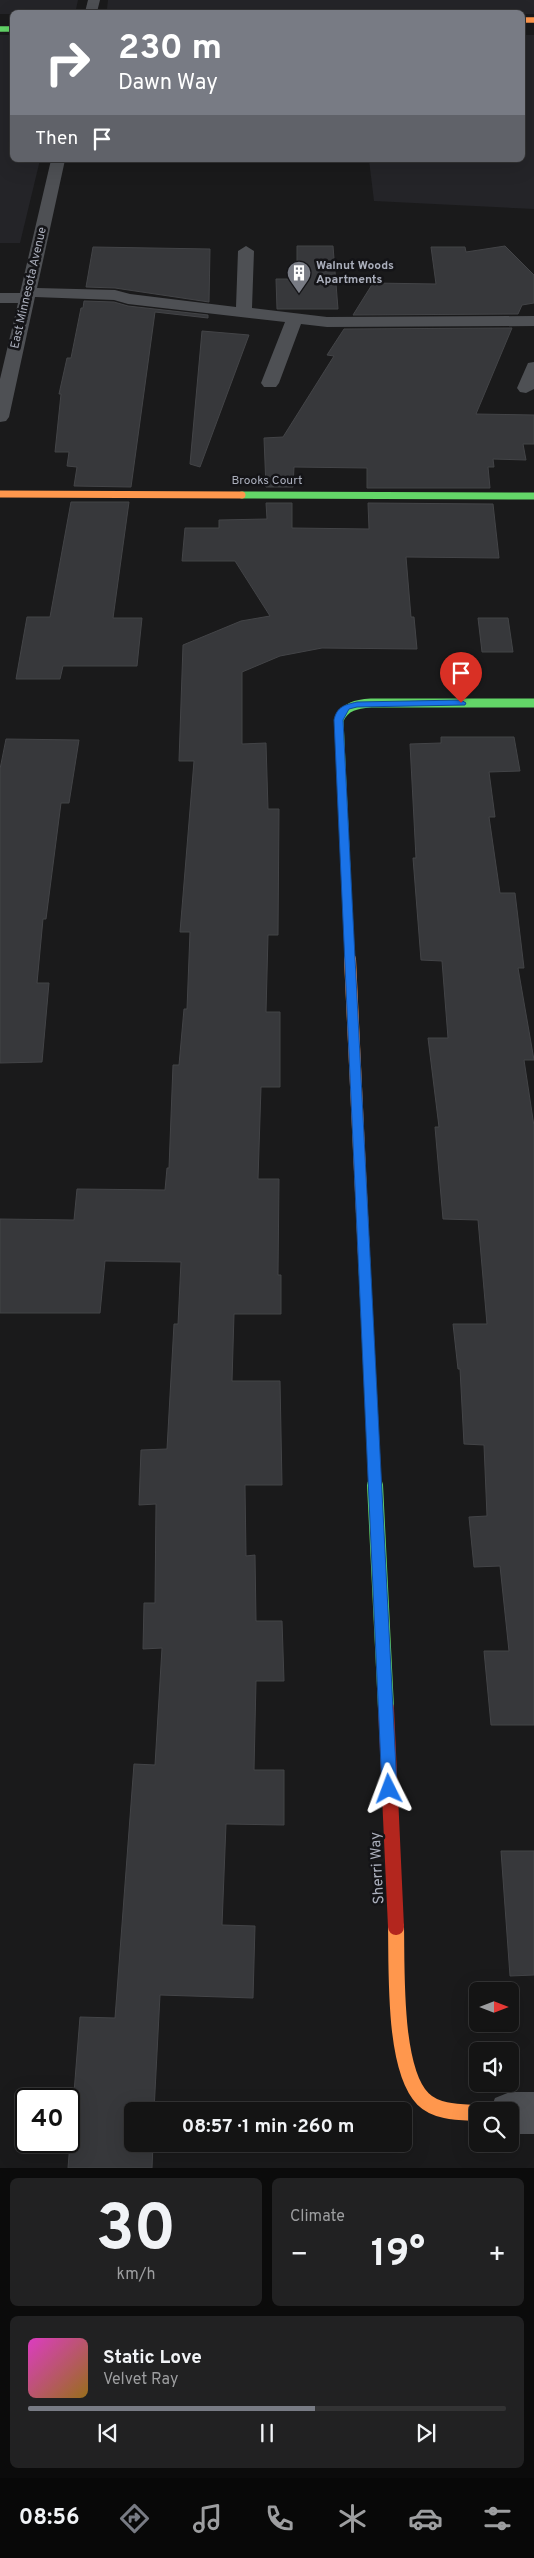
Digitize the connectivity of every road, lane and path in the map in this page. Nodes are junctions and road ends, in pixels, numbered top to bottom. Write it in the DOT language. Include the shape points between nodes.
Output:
graph roads {
  1 [pos="58,162"];
  2 [pos="246,251"];
  3 [pos="26,297"];
  4 [pos="0,298"];
  5 [pos="244,313"];
  6 [pos="294,320"];
  7 [pos="534,321"];
  8 [pos="534,367"];
  9 [pos="270,383"];
  10 [pos="526,388"];
  11 [pos="0,417"];
  12 [pos="0,494"];
  13 [pos="534,496"];
  14 [pos="534,703"];
  15 [pos="469,2113"];
  16 [pos="519,2113"];
  17 [pos="534,2113"];
  1 -- 3 [label="street, East Minnesota Avenue"];
  2 -- 5 [label="street"];
  3 -- 4 [label="street"];
  3 -- 5 [label="street" via="113,303 128,299"];
  3 -- 11 [label="street, East Minnesota Avenue"];
  5 -- 6 [label="street"];
  6 -- 7 [label="street"];
  6 -- 9 [label="street"];
  8 -- 10 [label="street"];
  12 -- 13 [label="street, Brooks Court"];
  14 -- 15 [label="street, Sherri Way" via="370,703 345,707 339,720 402,2046 407,2073 419,2097 438,2108"];
  16 -- 17 [label="street"];
}
